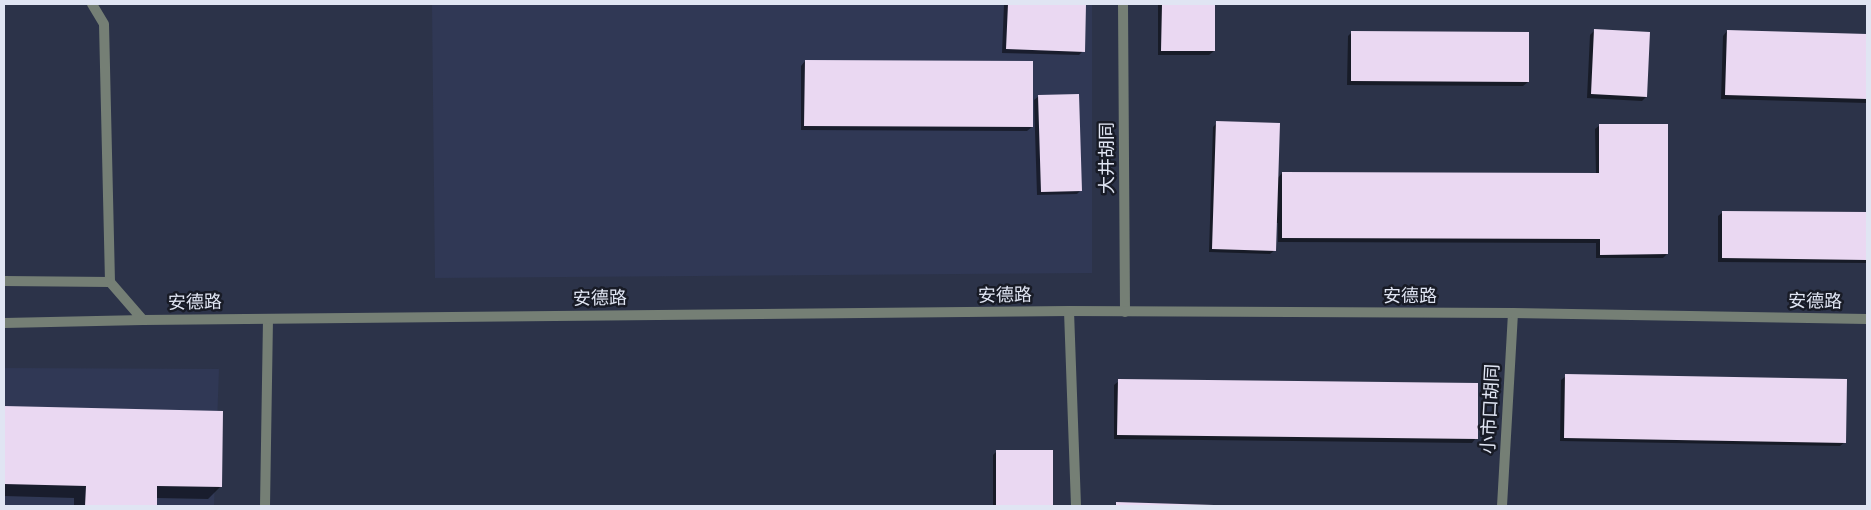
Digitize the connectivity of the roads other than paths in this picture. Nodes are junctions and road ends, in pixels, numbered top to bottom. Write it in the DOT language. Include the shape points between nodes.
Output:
graph roads {
  1 [pos="92,4"];
  2 [pos="1123,4"];
  3 [pos="4,281"];
  4 [pos="110,282"];
  5 [pos="1068,311"];
  6 [pos="1125,312"];
  7 [pos="1513,313"];
  8 [pos="268,319"];
  9 [pos="1867,319"];
  10 [pos="143,320"];
  11 [pos="4,323"];
  12 [pos="265,506"];
  13 [pos="1076,506"];
  14 [pos="1502,506"];
  1 -- 4 [label="street" via="104,24"];
  2 -- 6 [label="street, 大井胡同"];
  3 -- 4 [label="street"];
  4 -- 10 [label="street, 安德路"];
  5 -- 6 [label="street, 安德路"];
  5 -- 8 [label="street, 安德路"];
  5 -- 13 [label="street"];
  6 -- 7 [label="street, 安德路"];
  7 -- 9 [label="street, 安德路"];
  7 -- 14 [label="street, 小市口胡同"];
  8 -- 10 [label="street, 安德路"];
  8 -- 12 [label="street"];
  10 -- 11 [label="street, 安德路"];
}
